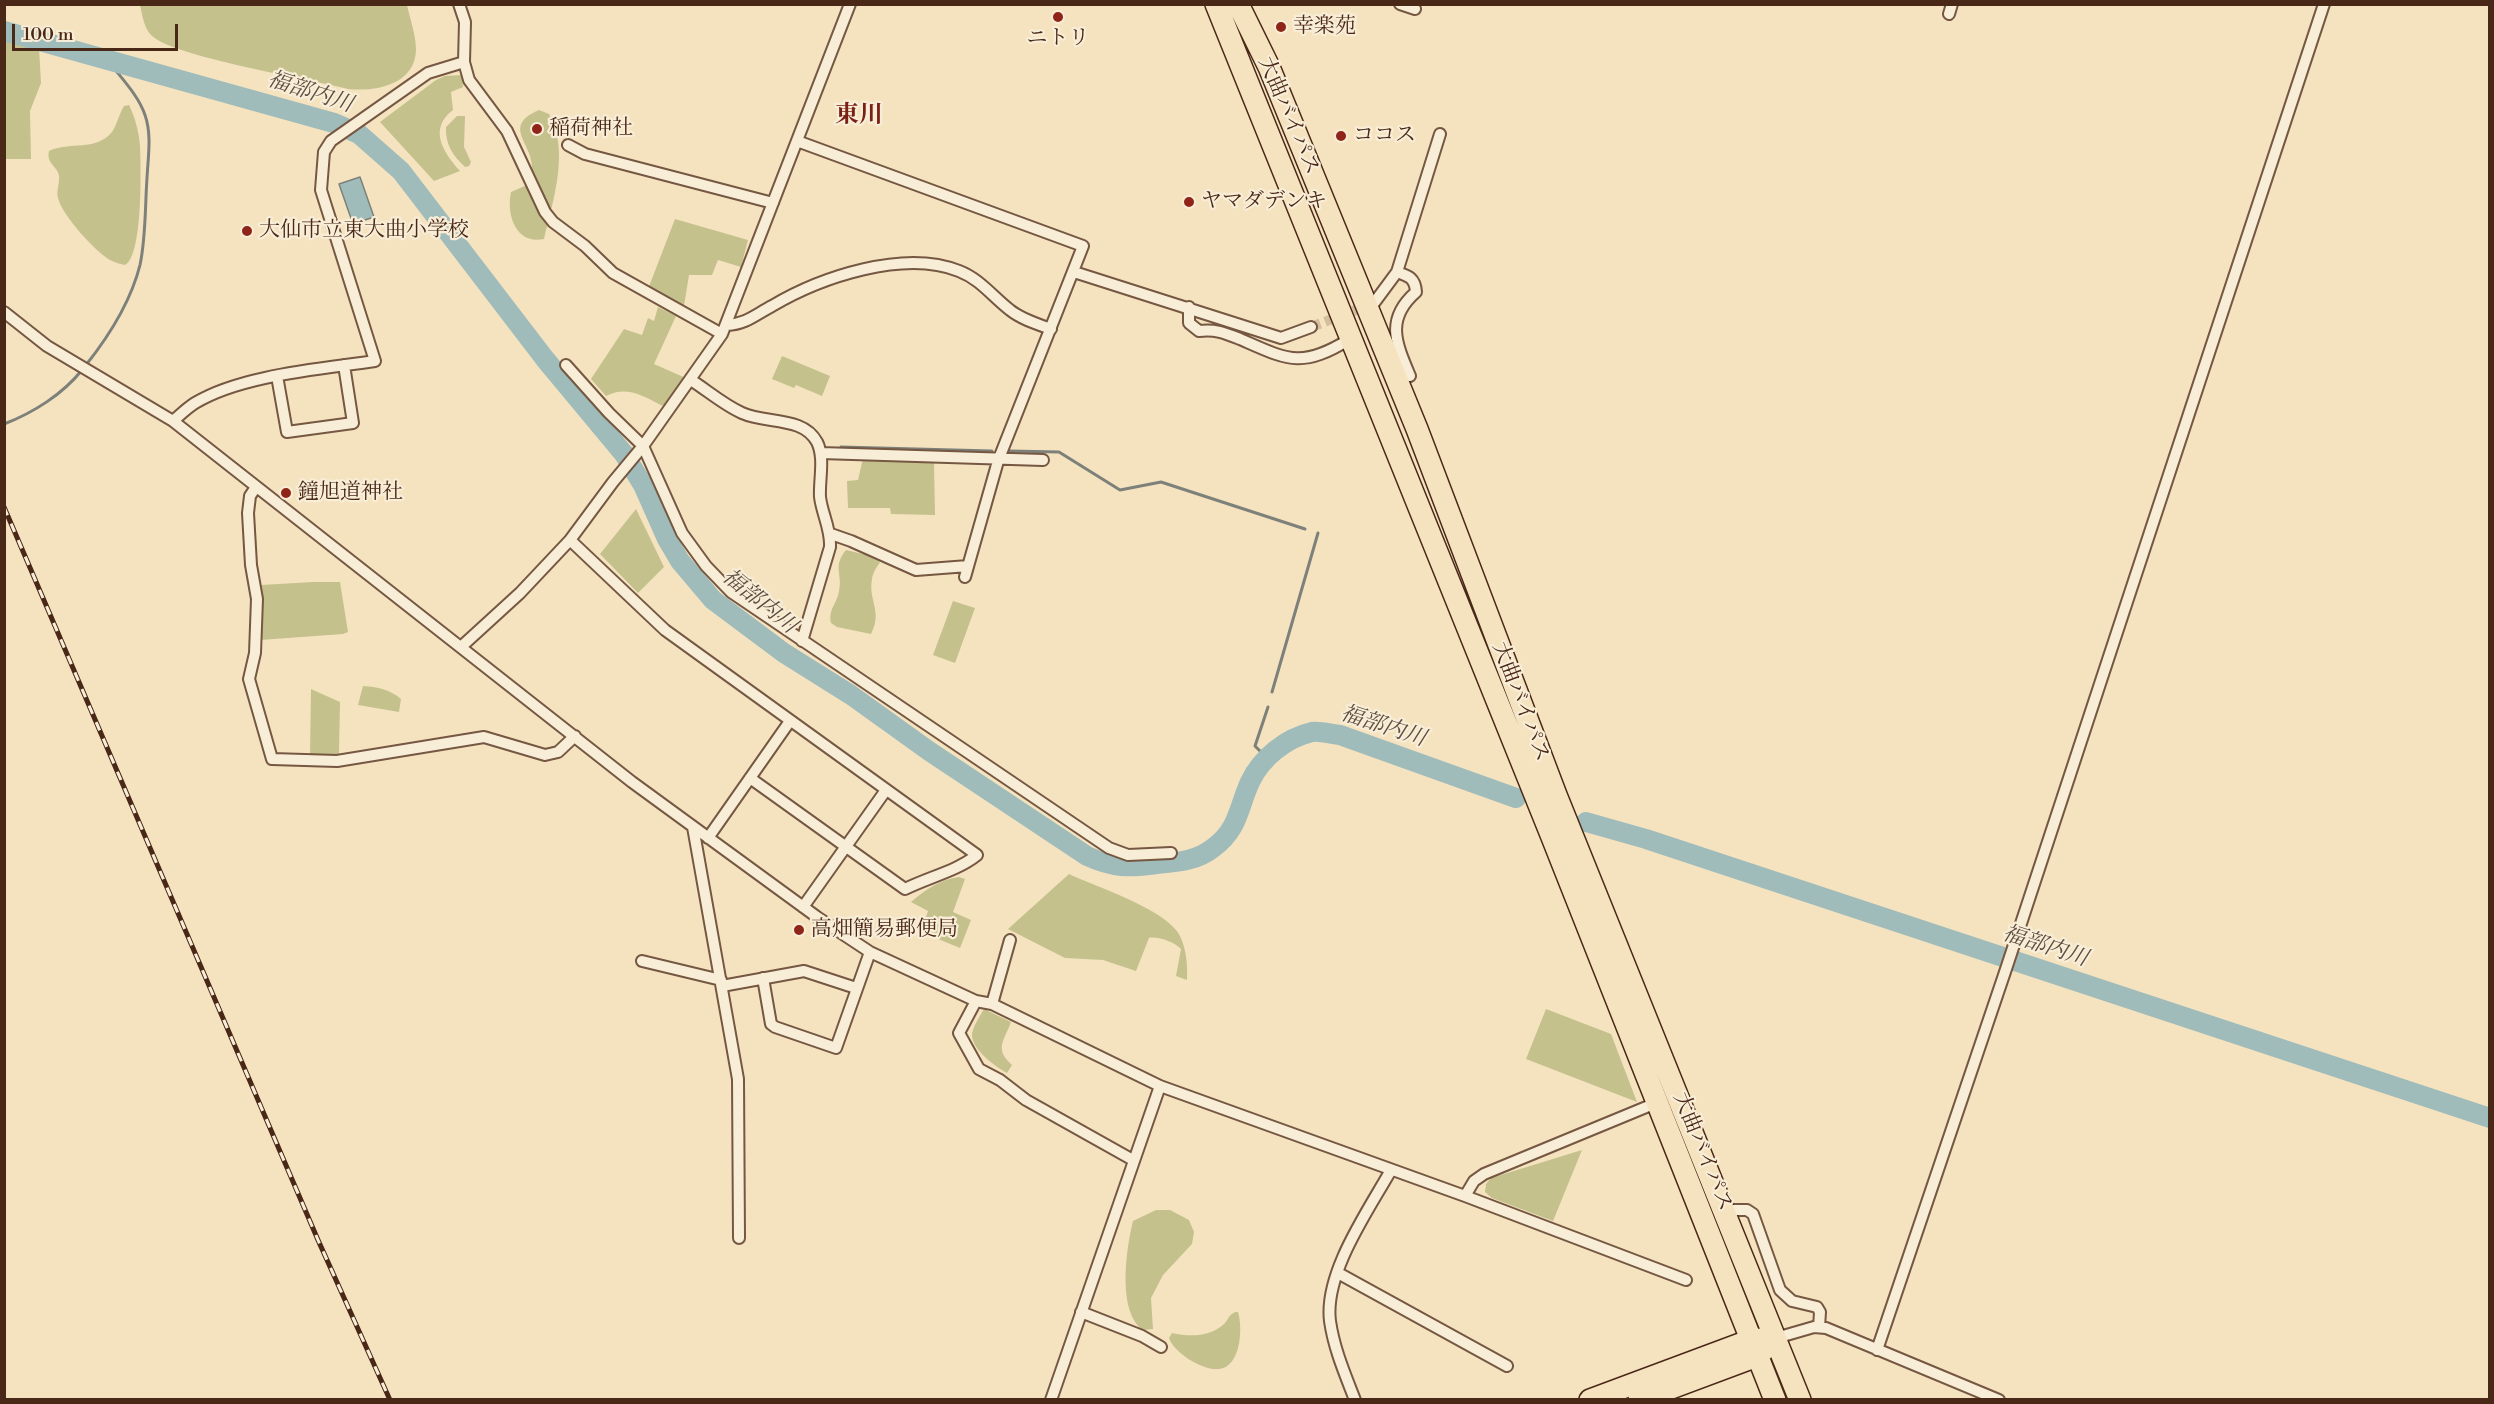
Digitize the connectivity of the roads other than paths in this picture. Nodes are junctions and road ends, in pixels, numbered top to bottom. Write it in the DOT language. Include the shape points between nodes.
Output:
graph roads {
  1 [pos="459,4"];
  2 [pos="850,4"];
  3 [pos="1216,4"];
  4 [pos="1238,4"];
  5 [pos="1400,4"];
  6 [pos="2324,4"];
  7 [pos="1415,9"];
  8 [pos="464,62"];
  9 [pos="1440,134"];
  10 [pos="797,141"];
  11 [pos="568,145"];
  12 [pos="773,203"];
  13 [pos="1074,272"];
  14 [pos="1397,272"];
  15 [pos="1374,303"];
  16 [pos="1189,307"];
  17 [pos="4,312"];
  18 [pos="1311,327"];
  19 [pos="724,329"];
  20 [pos="1051,329"];
  21 [pos="1350,339"];
  22 [pos="344,365"];
  23 [pos="566,365"];
  24 [pos="1394,373"];
  25 [pos="277,376"];
  26 [pos="692,380"];
  27 [pos="173,421"];
  28 [pos="640,449"];
  29 [pos="821,453"];
  30 [pos="999,458"];
  31 [pos="1043,460"];
  32 [pos="256,487"];
  33 [pos="831,534"];
  34 [pos="570,540"];
  35 [pos="802,641"];
  36 [pos="462,646"];
  37 [pos="790,721"];
  38 [pos="575,736"];
  39 [pos="750,777"];
  40 [pos="886,790"];
  41 [pos="693,827"];
  42 [pos="708,838"];
  43 [pos="845,846"];
  44 [pos="1171,853"];
  45 [pos="803,907"];
  46 [pos="1010,940"];
  47 [pos="870,952"];
  48 [pos="642,961"];
  49 [pos="762,978"];
  50 [pos="721,983"];
  51 [pos="856,988"];
  52 [pos="976,1001"];
  53 [pos="992,1004"];
  54 [pos="1160,1086"];
  55 [pos="1656,1103"];
  56 [pos="1133,1160"];
  57 [pos="1390,1170"];
  58 [pos="1465,1196"];
  59 [pos="1725,1210"];
  60 [pos="739,1238"];
  61 [pos="1338,1273"];
  62 [pos="1686,1280"];
  63 [pos="1081,1312"];
  64 [pos="1820,1327"];
  65 [pos="1776,1338"];
  66 [pos="1161,1347"];
  67 [pos="1754,1348"];
  68 [pos="1877,1350"];
  69 [pos="1507,1366"];
  70 [pos="1051,1400"];
  71 [pos="1355,1400"];
  72 [pos="1590,1400"];
  73 [pos="1640,1400"];
  74 [pos="1775,1400"];
  75 [pos="1800,1400"];
  76 [pos="1999,1400"];
  1 -- 8 [label="street" via="466,32"];
  2 -- 10 [label="street"];
  3 -- 21 [label="highway, 大曲バイパス"];
  4 -- 24 [label="highway, 大曲バイパス" via="1269,67"];
  5 -- 7 [label="street"];
  6 -- 68 [label="street"];
  8 -- 19 [label="street" via="469,80 507,131 553,222 613,273"];
  8 -- 22 [label="street" via="428,73 361,118 331,141 324,152 321,190 375,361"];
  9 -- 14 [label="street"];
  10 -- 12 [label="street"];
  10 -- 13 [label="street" via="1083,246"];
  11 -- 12 [label="street" via="585,154"];
  12 -- 19 [label="street"];
  13 -- 16 [label="street"];
  13 -- 20 [label="street"];
  14 -- 15 [label="street"];
  14 -- 24 [label="street" via="1410,276 1416,291 1398,315 1395,332 1410,376"];
  16 -- 18 [label="street" via="1281,338"];
  16 -- 21 [label="street" via="1190,323 1199,331 1216,329 1286,359 1311,358"];
  17 -- 27 [label="street" via="47,346"];
  19 -- 20 [label="street" via="862,268 896,264 961,272 1019,316"];
  19 -- 26 [label="street"];
  20 -- 30 [label="street"];
  21 -- 55 [label="highway, 大曲バイパス"];
  22 -- 25 [label="street"];
  22 -- 25 [label="street" via="353,423 287,432"];
  23 -- 28 [label="street"];
  24 -- 59 [label="highway, 大曲バイパス" via="1556,795"];
  25 -- 27 [label="street" via="214,394"];
  26 -- 28 [label="street"];
  26 -- 29 [label="street" via="742,413 805,429"];
  27 -- 32 [label="street"];
  28 -- 34 [label="street"];
  28 -- 35 [label="street" via="677,524 706,566 731,592"];
  29 -- 30 [label="street"];
  29 -- 33 [label="street" via="820,501"];
  30 -- 31 [label="street"];
  30 -- 33 [label="street" via="966,572 916,570"];
  32 -- 36 [label="street"];
  32 -- 38 [label="street" via="250,496 248,513 256,599 255,653 249,679 272,759 337,760 484,737 552,755"];
  33 -- 35 [label="street"];
  34 -- 36 [label="street"];
  34 -- 37 [label="street" via="664,630"];
  35 -- 44 [label="street" via="1108,848 1128,855"];
  36 -- 38 [label="street"];
  37 -- 39 [label="street"];
  37 -- 40 [label="street"];
  38 -- 41 [label="street"];
  39 -- 42 [label="street"];
  39 -- 43 [label="street"];
  40 -- 43 [label="street"];
  40 -- 43 [label="street" via="977,855 964,865 905,890"];
  41 -- 42 [label="street"];
  41 -- 50 [label="street"];
  42 -- 45 [label="street"];
  43 -- 45 [label="street"];
  45 -- 47 [label="street"];
  46 -- 53 [label="street"];
  47 -- 51 [label="street"];
  47 -- 52 [label="street"];
  48 -- 50 [label="street"];
  49 -- 50 [label="street"];
  49 -- 51 [label="street" via="804,971"];
  49 -- 51 [label="street" via="771,1024 836,1048"];
  50 -- 60 [label="street" via="738,1079"];
  52 -- 53 [label="street"];
  52 -- 56 [label="street" via="959,1033 979,1069"];
  53 -- 54 [label="street"];
  54 -- 56 [label="street"];
  54 -- 57 [label="street"];
  55 -- 58 [label="street" via="1485,1174"];
  55 -- 67 [label="highway, 大曲バイパス"];
  56 -- 63 [label="street"];
  57 -- 58 [label="street"];
  57 -- 61 [label="street"];
  58 -- 62 [label="street"];
  59 -- 64 [label="street" via="1747,1210 1753,1214 1780,1290 1792,1301 1817,1307"];
  59 -- 65 [label="highway, 大曲バイパス"];
  61 -- 69 [label="street"];
  61 -- 71 [label="street" via="1330,1319 1335,1350"];
  63 -- 66 [label="street"];
  63 -- 70 [label="street"];
  64 -- 65 [label="street"];
  64 -- 68 [label="street"];
  65 -- 67 [label="highway"];
  65 -- 75 [label="highway, 大曲バイパス"];
  67 -- 72 [label="highway"];
  67 -- 73 [label="highway"];
  67 -- 74 [label="highway, 大曲バイパス"];
  68 -- 76 [label="street"];
}
